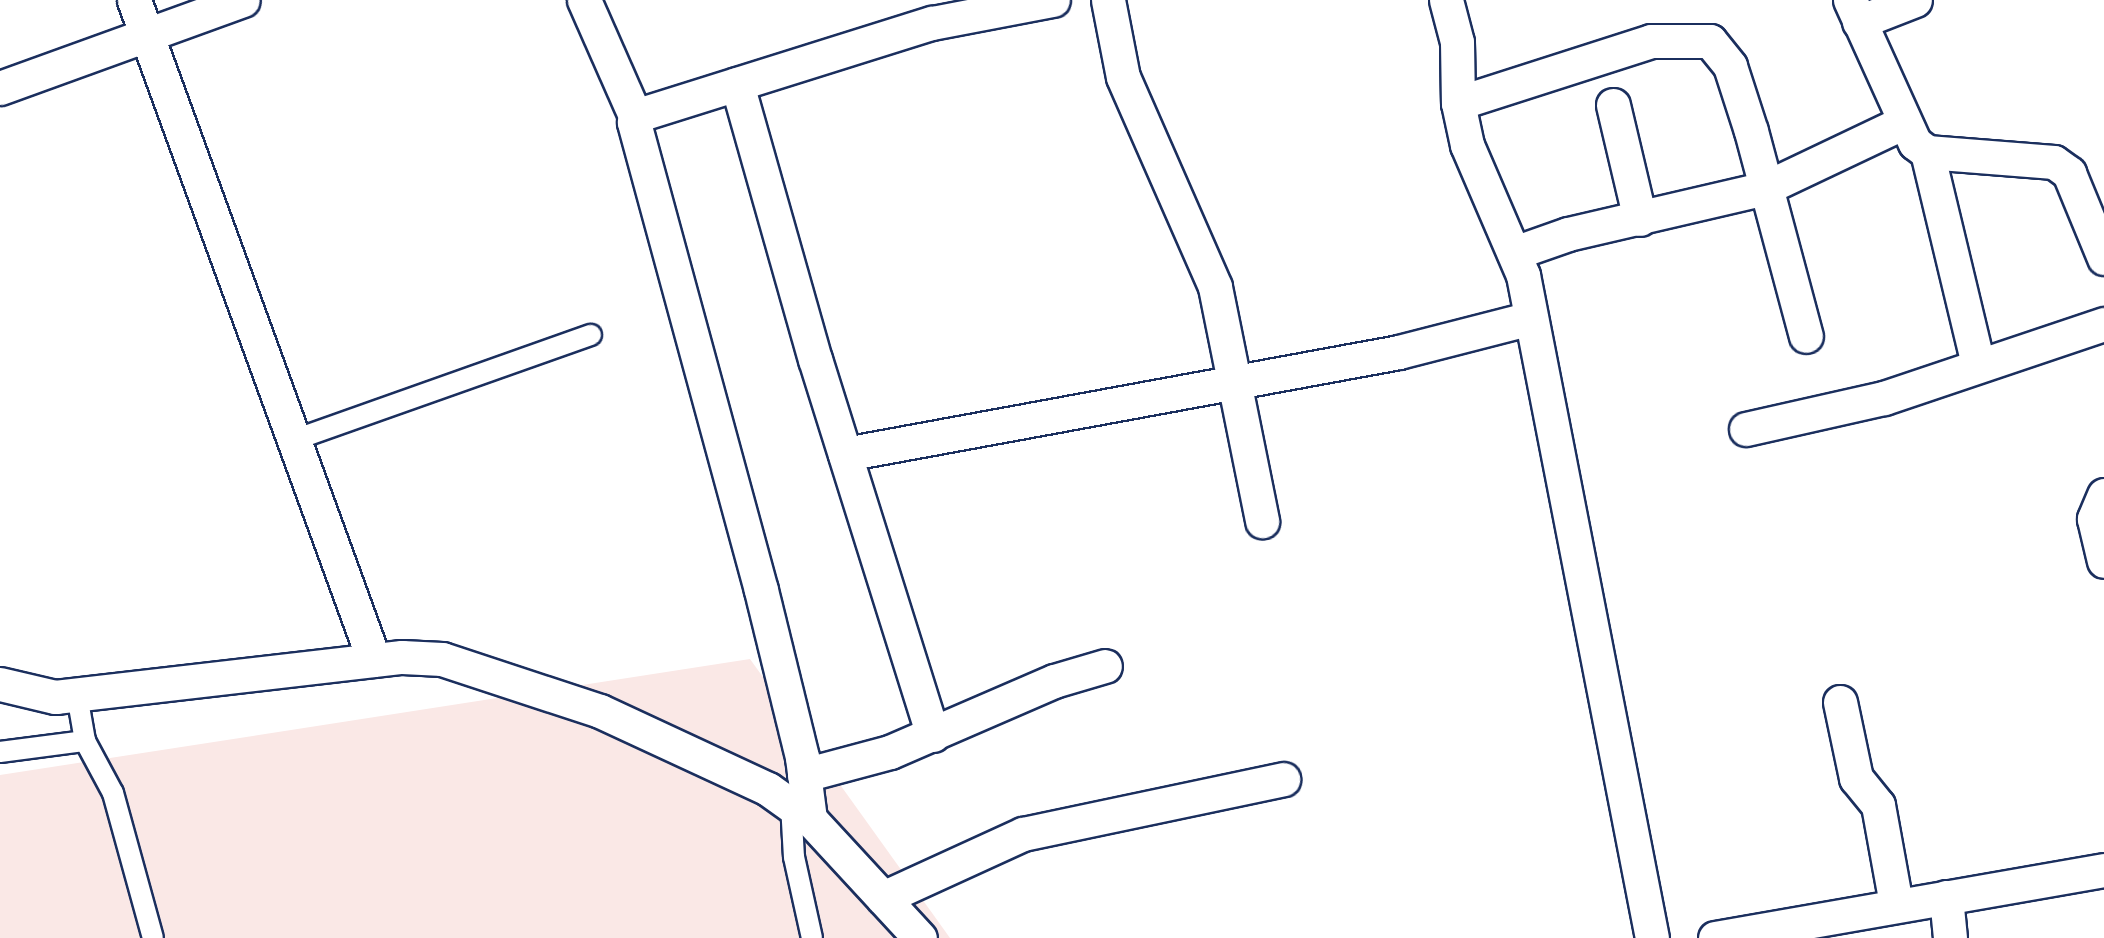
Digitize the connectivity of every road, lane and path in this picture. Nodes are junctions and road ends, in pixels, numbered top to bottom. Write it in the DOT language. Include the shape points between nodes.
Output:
graph roads {
  1 [pos="134,0"];
  2 [pos="243,0"];
  3 [pos="584,0"];
  4 [pos="1108,0"];
  5 [pos="1446,0"];
  6 [pos="1915,0"];
  7 [pos="1034,2"];
  8 [pos="1855,11"];
  9 [pos="149,34"];
  10 [pos="737,84"];
  11 [pos="0,88"];
  12 [pos="1458,103"];
  13 [pos="1613,105"];
  14 [pos="636,118"];
  15 [pos="1902,123"];
  16 [pos="1927,152"];
  17 [pos="1765,188"];
  18 [pos="1640,219"];
  19 [pos="1514,254"];
  20 [pos="2104,258"];
  21 [pos="1531,318"];
  22 [pos="2104,324"];
  23 [pos="591,335"];
  24 [pos="1806,336"];
  25 [pos="1978,365"];
  26 [pos="1233,382"];
  27 [pos="1746,429"];
  28 [pos="294,440"];
  29 [pos="845,454"];
  30 [pos="2104,495"];
  31 [pos="1262,521"];
  32 [pos="2104,561"];
  33 [pos="374,660"];
  34 [pos="1105,666"];
  35 [pos="0,684"];
  36 [pos="77,695"];
  37 [pos="1840,702"];
  38 [pos="933,735"];
  39 [pos="85,741"];
  40 [pos="0,752"];
  41 [pos="1283,779"];
  42 [pos="802,799"];
  43 [pos="2104,870"];
  44 [pos="1946,897"];
  45 [pos="883,898"];
  46 [pos="1896,904"];
  47 [pos="153,938"];
  48 [pos="812,938"];
  49 [pos="920,938"];
  50 [pos="1652,938"];
  51 [pos="1715,938"];
  52 [pos="1950,938"];
  1 -- 9 [label="street"];
  2 -- 9 [label="street"];
  3 -- 14 [label="street"];
  4 -- 26 [label="street" via="1127,88 1208,264"];
  5 -- 12 [label="street" via="1457,42"];
  6 -- 8 [label="street"];
  7 -- 10 [label="street" via="932,23"];
  8 -- 15 [label="street"];
  9 -- 11 [label="street"];
  9 -- 28 [label="street"];
  10 -- 14 [label="street"];
  10 -- 29 [label="street"];
  12 -- 17 [label="street" via="1652,41 1697,37 1710,41 1730,66"];
  12 -- 19 [label="street" via="1467,145"];
  13 -- 18 [label="street"];
  14 -- 42 [label="street" via="633,130 761,590"];
  15 -- 16 [label="street"];
  15 -- 17 [label="street"];
  16 -- 20 [label="street" via="2054,162 2068,172"];
  16 -- 25 [label="street"];
  17 -- 18 [label="street"];
  17 -- 24 [label="street"];
  18 -- 19 [label="street"];
  19 -- 21 [label="street"];
  21 -- 26 [label="street" via="1425,347"];
  21 -- 50 [label="street"];
  22 -- 25 [label="street"];
  23 -- 28 [label="lane"];
  25 -- 27 [label="street" via="1865,404"];
  26 -- 29 [label="street"];
  26 -- 31 [label="street"];
  28 -- 33 [label="street"];
  29 -- 38 [label="street"];
  30 -- 32 [label="street" via="2094,519"];
  33 -- 36 [label="street"];
  33 -- 42 [label="street" via="442,659 600,711"];
  34 -- 38 [label="street" via="1054,681"];
  35 -- 36 [label="street" via="33,694"];
  36 -- 39 [label="lane"];
  37 -- 46 [label="street" via="1856,778 1878,805"];
  38 -- 42 [label="street"];
  39 -- 40 [label="lane"];
  39 -- 47 [label="lane" via="113,793"];
  41 -- 45 [label="street" via="1023,834"];
  42 -- 45 [label="street"];
  42 -- 48 [label="lane" via="795,857"];
  43 -- 44 [label="street"];
  44 -- 46 [label="street"];
  44 -- 52 [label="street"];
  45 -- 49 [label="street"];
  46 -- 51 [label="street"];
}
